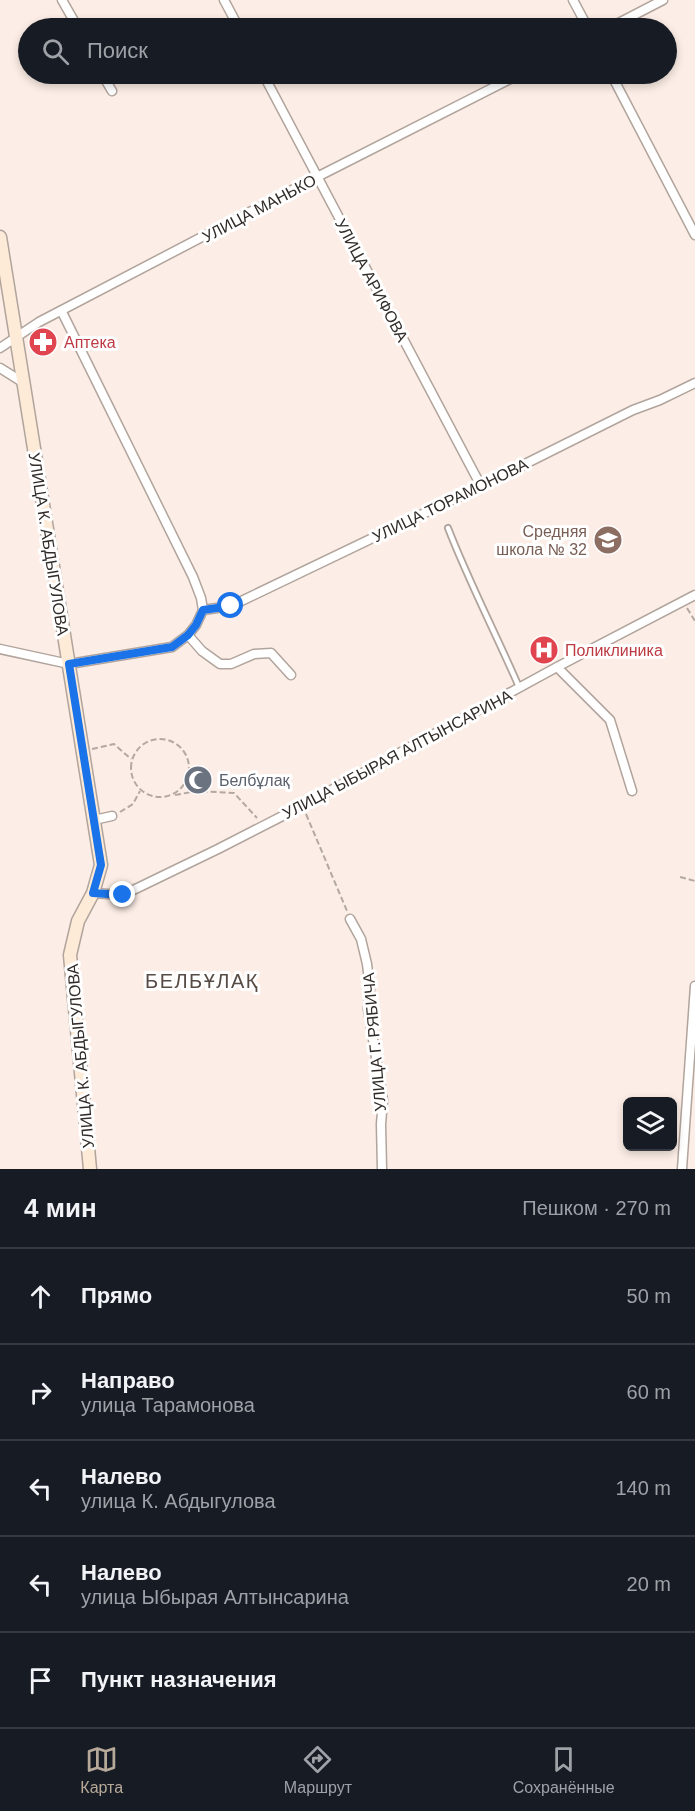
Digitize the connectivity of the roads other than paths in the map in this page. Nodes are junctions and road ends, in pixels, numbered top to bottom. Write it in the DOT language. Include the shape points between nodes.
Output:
graph roads {
  1 [pos="62,0"];
  2 [pos="224,0"];
  3 [pos="573,0"];
  4 [pos="663,0"];
  5 [pos="72,18"];
  6 [pos="234,18"];
  7 [pos="583,18"];
  8 [pos="628,18"];
  9 [pos="108,84"];
  10 [pos="268,84"];
  11 [pos="500,84"];
  12 [pos="616,84"];
  13 [pos="112,91"];
  14 [pos="318,177"];
  15 [pos="695,235"];
  16 [pos="0,237"];
  17 [pos="62,312"];
  18 [pos="16,337"];
  19 [pos="0,348"];
  20 [pos="0,368"];
  21 [pos="24,383"];
  22 [pos="695,383"];
  23 [pos="481,486"];
  24 [pos="448,528"];
  25 [pos="695,595"];
  26 [pos="203,610"];
  27 [pos="188,635"];
  28 [pos="0,649"];
  29 [pos="69,664"];
  30 [pos="557,667"];
  31 [pos="291,675"];
  32 [pos="519,688"];
  33 [pos="632,791"];
  34 [pos="112,816"];
  35 [pos="94,820"];
  36 [pos="93,893"];
  37 [pos="350,919"];
  38 [pos="694,987"];
  39 [pos="90,1169"];
  40 [pos="382,1169"];
  41 [pos="682,1169"];
  1 -- 5 [label="street"];
  2 -- 6 [label="street"];
  3 -- 7 [label="street"];
  4 -- 8 [label="street"];
  9 -- 13 [label="street"];
  10 -- 14 [label="street, УЛИЦА АРИФОВА"];
  11 -- 14 [label="street, УЛИЦА МАНЬКО"];
  12 -- 15 [label="street"];
  14 -- 17 [label="street, УЛИЦА МАНЬКО"];
  14 -- 23 [label="street, УЛИЦА АРИФОВА"];
  16 -- 18 [label="street, УЛИЦА К. АБДЫГУЛОВА"];
  17 -- 18 [label="street, УЛИЦА МАНЬКО"];
  17 -- 26 [label="street" via="193,577"];
  18 -- 19 [label="street, УЛИЦА МАНЬКО"];
  18 -- 21 [label="street, УЛИЦА К. АБДЫГУЛОВА"];
  20 -- 21 [label="street"];
  21 -- 29 [label="street, УЛИЦА К. АБДЫГУЛОВА"];
  22 -- 23 [label="street, УЛИЦА ТОРАМОНОВА"];
  23 -- 26 [label="street, УЛИЦА ТОРАМОНОВА" via="231,606"];
  24 -- 32 [label="lane"];
  25 -- 30 [label="street, УЛИЦА ЫБЫРАЯ АЛТЫНСАРИНА"];
  26 -- 27 [label="street"];
  27 -- 29 [label="street" via="172,647"];
  27 -- 31 [label="street" via="220,664 271,653"];
  28 -- 29 [label="street"];
  29 -- 35 [label="street, УЛИЦА К. АБДЫГУЛОВА"];
  30 -- 32 [label="street, УЛИЦА ЫБЫРАЯ АЛТЫНСАРИНА"];
  30 -- 33 [label="street" via="610,720"];
  32 -- 36 [label="street, УЛИЦА ЫБЫРАЯ АЛТЫНСАРИНА" via="302,806 123,895"];
  34 -- 35 [label="street"];
  35 -- 36 [label="street, УЛИЦА К. АБДЫГУЛОВА" via="101,865"];
  36 -- 39 [label="street, УЛИЦА К. АБДЫГУЛОВА" via="78,921 70,955"];
  37 -- 40 [label="street, УЛИЦА Г. РЯБИЧА" via="361,939 367,964 368,1009 383,1100"];
  38 -- 41 [label="street"];
}
